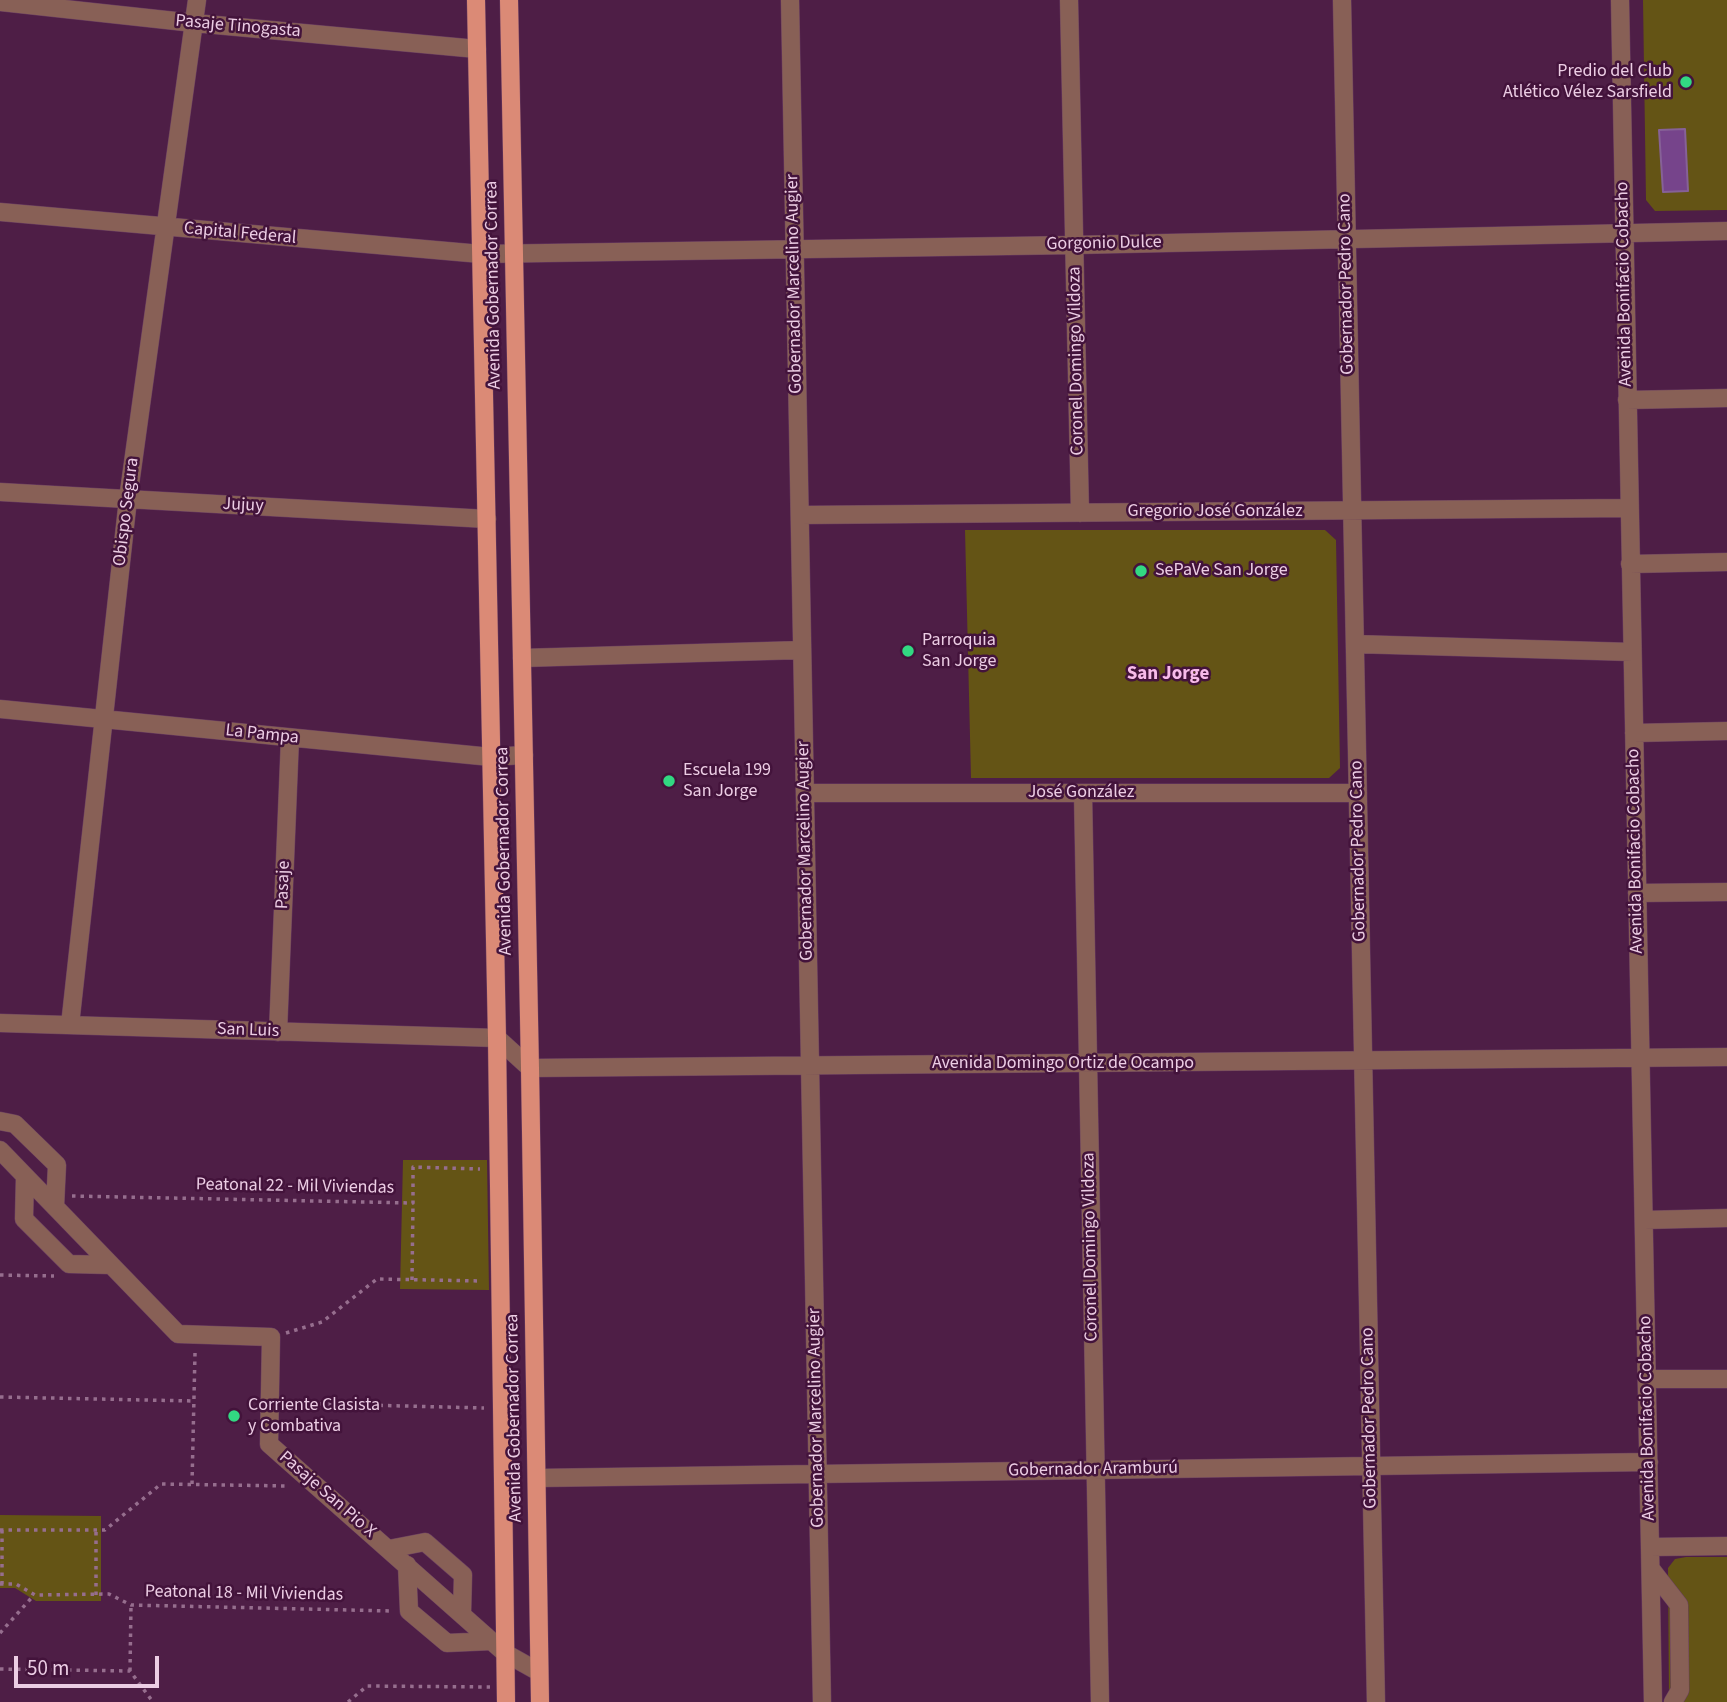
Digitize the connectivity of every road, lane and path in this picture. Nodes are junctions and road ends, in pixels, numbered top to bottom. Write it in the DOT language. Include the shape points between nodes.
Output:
graph roads {
  1 [pos="197,0"];
  2 [pos="476,0"];
  3 [pos="509,0"];
  4 [pos="790,0"];
  5 [pos="1069,0"];
  6 [pos="1342,0"];
  7 [pos="1620,0"];
  8 [pos="0,2"];
  9 [pos="194,23"];
  10 [pos="477,49"];
  11 [pos="0,212"];
  12 [pos="165,227"];
  13 [pos="1727,230"];
  14 [pos="1625,232"];
  15 [pos="1346,239"];
  16 [pos="1074,245"];
  17 [pos="795,249"];
  18 [pos="481,254"];
  19 [pos="514,254"];
  20 [pos="1727,398"];
  21 [pos="1627,400"];
  22 [pos="0,492"];
  23 [pos="128,499"];
  24 [pos="1629,508"];
  25 [pos="1352,511"];
  26 [pos="1080,513"];
  27 [pos="800,515"];
  28 [pos="486,519"];
  29 [pos="1727,562"];
  30 [pos="1630,564"];
  31 [pos="1354,644"];
  32 [pos="802,650"];
  33 [pos="1632,652"];
  34 [pos="522,658"];
  35 [pos="0,709"];
  36 [pos="102,719"];
  37 [pos="1727,731"];
  38 [pos="1634,733"];
  39 [pos="290,738"];
  40 [pos="524,755"];
  41 [pos="491,757"];
  42 [pos="805,793"];
  43 [pos="1083,793"];
  44 [pos="1358,793"];
  45 [pos="1727,892"];
  46 [pos="1637,893"];
  47 [pos="0,1023"];
  48 [pos="70,1025"];
  49 [pos="278,1032"];
  50 [pos="497,1038"];
  51 [pos="1727,1057"];
  52 [pos="1641,1059"];
  53 [pos="1363,1061"];
  54 [pos="1088,1063"];
  55 [pos="810,1066"];
  56 [pos="530,1068"];
  57 [pos="0,1121"];
  58 [pos="0,1150"];
  59 [pos="499,1169"];
  60 [pos="25,1176"];
  61 [pos="55,1201"];
  62 [pos="413,1203"];
  63 [pos="1727,1218"];
  64 [pos="1644,1220"];
  65 [pos="69,1264"];
  66 [pos="111,1265"];
  67 [pos="0,1275"];
  68 [pos="412,1280"];
  69 [pos="500,1282"];
  70 [pos="195,1334"];
  71 [pos="271,1337"];
  72 [pos="1647,1379"];
  73 [pos="1727,1379"];
  74 [pos="0,1397"];
  75 [pos="194,1401"];
  76 [pos="269,1402"];
  77 [pos="502,1409"];
  78 [pos="1649,1461"];
  79 [pos="1371,1466"];
  80 [pos="1094,1470"];
  81 [pos="818,1474"];
  82 [pos="537,1478"];
  83 [pos="192,1484"];
  84 [pos="317,1486"];
  85 [pos="1,1530"];
  86 [pos="96,1530"];
  87 [pos="1727,1546"];
  88 [pos="1650,1547"];
  89 [pos="389,1549"];
  90 [pos="407,1565"];
  91 [pos="1651,1569"];
  92 [pos="1,1584"];
  93 [pos="34,1594"];
  94 [pos="96,1595"];
  95 [pos="131,1605"];
  96 [pos="409,1611"];
  97 [pos="462,1614"];
  98 [pos="0,1633"];
  99 [pos="498,1647"];
  100 [pos="0,1669"];
  101 [pos="130,1671"];
  102 [pos="539,1672"];
  103 [pos="506,1694"];
  104 [pos="153,1702"];
  105 [pos="348,1702"];
  106 [pos="540,1702"];
  107 [pos="822,1702"];
  108 [pos="1100,1702"];
  109 [pos="1376,1702"];
  110 [pos="1653,1702"];
  111 [pos="1673,1702"];
  1 -- 9 [label="street, Obispo Segura"];
  2 -- 10 [label="main road, Avenida Gobernador Correa"];
  3 -- 19 [label="main road, Avenida Gobernador Correa"];
  4 -- 17 [label="street, Gobernador Marcelino Augier"];
  5 -- 16 [label="street, Coronel Domingo Vildoza"];
  6 -- 15 [label="street, Gobernador Pedro Cano"];
  7 -- 14 [label="street, Avenida Bonifacio Cobacho"];
  8 -- 9 [label="street, Pasaje Tinogasta"];
  9 -- 10 [label="street, Pasaje Tinogasta"];
  9 -- 12 [label="street, Obispo Segura"];
  10 -- 18 [label="main road, Avenida Gobernador Correa"];
  11 -- 12 [label="street, Capital Federal"];
  12 -- 18 [label="street, Capital Federal"];
  12 -- 23 [label="street, Obispo Segura"];
  13 -- 14 [label="street, Gorgonio Dulce"];
  14 -- 15 [label="street, Gorgonio Dulce"];
  14 -- 21 [label="street, Avenida Bonifacio Cobacho"];
  15 -- 16 [label="street, Gorgonio Dulce"];
  15 -- 25 [label="street, Gobernador Pedro Cano"];
  16 -- 17 [label="street, Gorgonio Dulce"];
  16 -- 26 [label="street, Coronel Domingo Vildoza"];
  17 -- 19 [label="street, Gorgonio Dulce"];
  17 -- 27 [label="street, Gobernador Marcelino Augier"];
  18 -- 19 [label="street, Gorgonio Dulce"];
  18 -- 28 [label="main road, Avenida Gobernador Correa"];
  19 -- 34 [label="main road, Avenida Gobernador Correa"];
  20 -- 21 [label="street"];
  21 -- 24 [label="street, Avenida Bonifacio Cobacho"];
  22 -- 23 [label="street, Jujuy"];
  23 -- 28 [label="street, Jujuy"];
  23 -- 36 [label="street, Obispo Segura"];
  24 -- 25 [label="street, Gregorio José González"];
  24 -- 30 [label="street, Avenida Bonifacio Cobacho"];
  25 -- 26 [label="street, Gregorio José González"];
  25 -- 31 [label="street, Gobernador Pedro Cano"];
  26 -- 27 [label="street, Gregorio José González"];
  27 -- 32 [label="street, Gobernador Marcelino Augier"];
  28 -- 41 [label="main road, Avenida Gobernador Correa"];
  29 -- 30 [label="street"];
  30 -- 33 [label="street, Avenida Bonifacio Cobacho"];
  31 -- 33 [label="street"];
  31 -- 44 [label="street, Gobernador Pedro Cano"];
  32 -- 34 [label="street"];
  32 -- 42 [label="street, Gobernador Marcelino Augier"];
  33 -- 38 [label="street, Avenida Bonifacio Cobacho"];
  34 -- 40 [label="main road, Avenida Gobernador Correa"];
  35 -- 36 [label="street, La Pampa"];
  36 -- 39 [label="street, La Pampa"];
  36 -- 48 [label="street, Obispo Segura"];
  37 -- 38 [label="street"];
  38 -- 46 [label="street, Avenida Bonifacio Cobacho"];
  39 -- 41 [label="street, La Pampa"];
  39 -- 49 [label="street, Pasaje"];
  40 -- 41 [label="street, La Pampa"];
  40 -- 56 [label="main road, Avenida Gobernador Correa"];
  41 -- 50 [label="main road, Avenida Gobernador Correa"];
  42 -- 43 [label="street, José González"];
  42 -- 55 [label="street, Gobernador Marcelino Augier"];
  43 -- 44 [label="street, José González"];
  43 -- 54 [label="street, Coronel Domingo Vildoza"];
  44 -- 53 [label="street, Gobernador Pedro Cano"];
  45 -- 46 [label="street"];
  46 -- 52 [label="street, Avenida Bonifacio Cobacho"];
  47 -- 48 [label="street, San Luis"];
  48 -- 49 [label="street, San Luis"];
  49 -- 50 [label="street, San Luis"];
  50 -- 56 [label="street"];
  50 -- 59 [label="main road, Avenida Gobernador Correa"];
  51 -- 52 [label="street, Avenida Domingo Ortiz de Ocampo"];
  52 -- 53 [label="street, Avenida Domingo Ortiz de Ocampo"];
  52 -- 64 [label="street, Avenida Bonifacio Cobacho"];
  53 -- 54 [label="street, Avenida Domingo Ortiz de Ocampo"];
  53 -- 79 [label="street, Gobernador Pedro Cano"];
  54 -- 55 [label="street, Avenida Domingo Ortiz de Ocampo"];
  54 -- 80 [label="street, Coronel Domingo Vildoza"];
  55 -- 56 [label="street, Avenida Domingo Ortiz de Ocampo"];
  55 -- 81 [label="street, Gobernador Marcelino Augier"];
  56 -- 82 [label="main road, Avenida Gobernador Correa"];
  57 -- 61 [label="street" via="15,1124 57,1165"];
  58 -- 60 [label="street"];
  59 -- 62 [label="path, Peatonal 22 - Mil Viviendas" via="413,1167"];
  59 -- 69 [label="main road, Avenida Gobernador Correa"];
  60 -- 61 [label="street"];
  60 -- 65 [label="street" via="24,1219"];
  61 -- 62 [label="path, Peatonal 22 - Mil Viviendas"];
  61 -- 66 [label="street"];
  62 -- 68 [label="path"];
  63 -- 64 [label="street"];
  64 -- 72 [label="street, Avenida Bonifacio Cobacho"];
  65 -- 66 [label="street"];
  65 -- 67 [label="path" via="57,1276"];
  66 -- 70 [label="street" via="178,1334"];
  68 -- 69 [label="path"];
  68 -- 71 [label="path" via="377,1279 323,1322"];
  69 -- 77 [label="main road, Avenida Gobernador Correa"];
  70 -- 71 [label="street"];
  70 -- 75 [label="path"];
  71 -- 76 [label="street, Pasaje San Pio X"];
  72 -- 73 [label="street"];
  72 -- 78 [label="street, Avenida Bonifacio Cobacho"];
  74 -- 75 [label="path"];
  75 -- 83 [label="path"];
  76 -- 77 [label="path"];
  76 -- 84 [label="street, Pasaje San Pio X" via="269,1444"];
  77 -- 99 [label="main road, Avenida Gobernador Correa"];
  78 -- 79 [label="street, Gobernador Aramburú"];
  78 -- 88 [label="street, Avenida Bonifacio Cobacho"];
  79 -- 80 [label="street, Gobernador Aramburú"];
  79 -- 109 [label="street, Gobernador Pedro Cano"];
  80 -- 81 [label="street, Gobernador Aramburú"];
  80 -- 108 [label="street, Coronel Domingo Vildoza"];
  81 -- 82 [label="street, Gobernador Aramburú"];
  81 -- 107 [label="street, Gobernador Marcelino Augier"];
  82 -- 102 [label="main road, Avenida Gobernador Correa"];
  83 -- 84 [label="path"];
  83 -- 86 [label="path" via="161,1484 105,1530"];
  84 -- 89 [label="street, Pasaje San Pio X"];
  85 -- 86 [label="path"];
  85 -- 92 [label="path"];
  86 -- 94 [label="path"];
  87 -- 88 [label="street"];
  88 -- 91 [label="street, Avenida Bonifacio Cobacho"];
  89 -- 90 [label="street, Pasaje San Pio X"];
  89 -- 97 [label="street" via="425,1542 463,1574"];
  90 -- 96 [label="street"];
  90 -- 97 [label="street, Pasaje San Pio X"];
  91 -- 110 [label="street, Avenida Bonifacio Cobacho"];
  91 -- 111 [label="street" via="1679,1605 1681,1690"];
  92 -- 93 [label="path, Peatonal 18 - Mil Viviendas" via="16,1584"];
  93 -- 94 [label="path, Peatonal 18 - Mil Viviendas"];
  93 -- 98 [label="path"];
  94 -- 95 [label="path, Peatonal 18 - Mil Viviendas" via="109,1594"];
  95 -- 96 [label="path, Peatonal 18 - Mil Viviendas"];
  95 -- 101 [label="path"];
  96 -- 99 [label="street" via="447,1643"];
  97 -- 99 [label="street, Pasaje San Pio X"];
  99 -- 102 [label="street, Pasaje San Pio X"];
  99 -- 103 [label="main road, Avenida Gobernador Correa"];
  100 -- 101 [label="path"];
  101 -- 104 [label="path"];
  102 -- 106 [label="main road, Avenida Gobernador Correa"];
  103 -- 105 [label="path" via="367,1686"];
}
